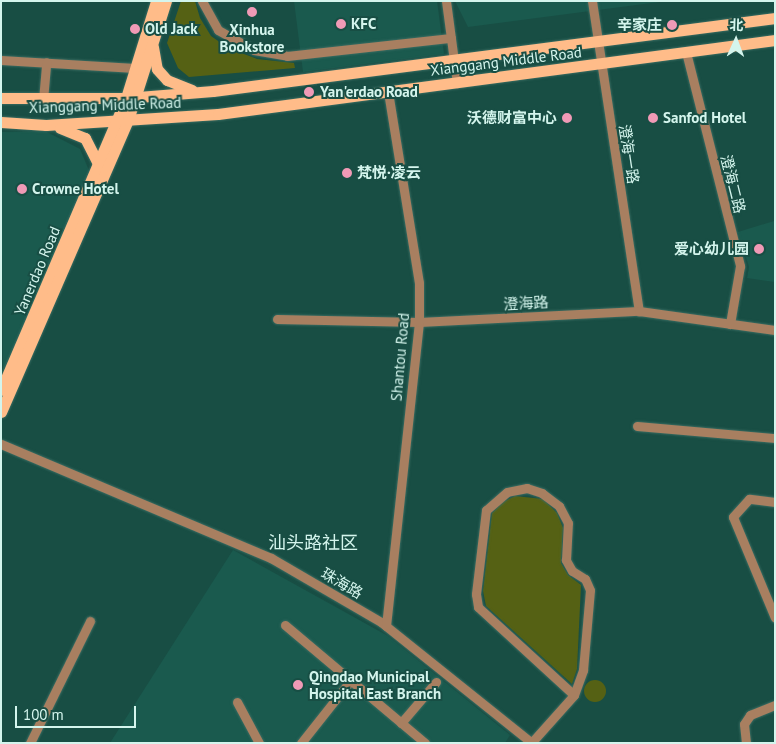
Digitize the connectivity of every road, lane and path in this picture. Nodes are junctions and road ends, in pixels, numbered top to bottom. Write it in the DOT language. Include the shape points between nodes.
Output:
graph roads {
  1 [pos="156,1"];
  2 [pos="166,1"];
  3 [pos="202,1"];
  4 [pos="446,1"];
  5 [pos="592,1"];
  6 [pos="775,18"];
  7 [pos="451,38"];
  8 [pos="775,40"];
  9 [pos="598,42"];
  10 [pos="153,44"];
  11 [pos="686,52"];
  12 [pos="1,60"];
  13 [pos="46,62"];
  14 [pos="454,62"];
  15 [pos="602,64"];
  16 [pos="135,68"];
  17 [pos="456,83"];
  18 [pos="201,92"];
  19 [pos="388,92"];
  20 [pos="1,98"];
  21 [pos="131,98"];
  22 [pos="43,100"];
  23 [pos="122,120"];
  24 [pos="1,122"];
  25 [pos="46,125"];
  26 [pos="98,163"];
  27 [pos="639,311"];
  28 [pos="277,319"];
  29 [pos="419,322"];
  30 [pos="730,324"];
  31 [pos="775,330"];
  32 [pos="1,390"];
  33 [pos="1,412"];
  34 [pos="637,426"];
  35 [pos="775,438"];
  36 [pos="1,444"];
  37 [pos="775,502"];
  38 [pos="775,618"];
  39 [pos="90,621"];
  40 [pos="285,625"];
  41 [pos="386,626"];
  42 [pos="351,680"];
  43 [pos="436,682"];
  44 [pos="574,695"];
  45 [pos="237,702"];
  46 [pos="775,705"];
  47 [pos="401,723"];
  48 [pos="30,743"];
  49 [pos="259,743"];
  50 [pos="301,743"];
  51 [pos="425,743"];
  52 [pos="532,743"];
  53 [pos="746,743"];
  1 -- 16 [label="main road"];
  2 -- 10 [label="main road"];
  3 -- 7 [label="street" via="218,30 254,50 287,56"];
  4 -- 7 [label="street"];
  5 -- 9 [label="street, 澄海一路"];
  6 -- 9 [label="main road, Xianggang Middle Road"];
  7 -- 14 [label="street"];
  8 -- 11 [label="main road, Xianggang Middle Road"];
  9 -- 14 [label="main road, Xianggang Middle Road"];
  9 -- 15 [label="street, 澄海一路"];
  10 -- 18 [label="main road" via="158,69 167,80"];
  10 -- 21 [label="main road"];
  11 -- 15 [label="main road, Xianggang Middle Road"];
  11 -- 30 [label="street, 澄海二路" via="740,266"];
  12 -- 13 [label="street"];
  13 -- 16 [label="street"];
  13 -- 22 [label="street"];
  14 -- 17 [label="street"];
  14 -- 18 [label="main road, Xianggang Middle Road"];
  15 -- 17 [label="main road, Xianggang Middle Road"];
  15 -- 27 [label="street, 澄海一路"];
  16 -- 21 [label="main road"];
  17 -- 19 [label="main road, Xianggang Middle Road"];
  18 -- 21 [label="main road, Xianggang Middle Road"];
  19 -- 23 [label="main road, Xianggang Middle Road" via="218,114"];
  19 -- 29 [label="street, Shantou Road" via="419,283"];
  20 -- 22 [label="main road, Xianggang Middle Road"];
  21 -- 22 [label="main road, Xianggang Middle Road"];
  21 -- 23 [label="main road"];
  23 -- 25 [label="main road, Xianggang Middle Road"];
  23 -- 26 [label="main road"];
  23 -- 33 [label="main road"];
  24 -- 25 [label="main road, Xianggang Middle Road"];
  25 -- 26 [label="main road" via="71,130 85,138"];
  26 -- 32 [label="main road, Yanerdao Road"];
  27 -- 29 [label="street, 澄海路"];
  27 -- 30 [label="street, 澄海路"];
  28 -- 29 [label="street, 澄海路"];
  29 -- 41 [label="street, Shantou Road"];
  30 -- 31 [label="street, 澄海路"];
  34 -- 35 [label="street"];
  36 -- 41 [label="street, 珠海路" via="271,558"];
  37 -- 38 [label="street" via="749,499 733,517"];
  39 -- 48 [label="street"];
  40 -- 42 [label="street"];
  41 -- 52 [label="street, 珠海路"];
  42 -- 47 [label="street"];
  42 -- 50 [label="street"];
  43 -- 47 [label="street"];
  44 -- 44 [label="street" via="583,670 590,590 585,579 572,571 566,560 568,523 559,506 542,493 527,488 507,492 486,510 476,594 478,607"];
  44 -- 52 [label="street"];
  45 -- 49 [label="street"];
  46 -- 53 [label="street" via="750,715 744,724"];
  47 -- 51 [label="street"];
}
